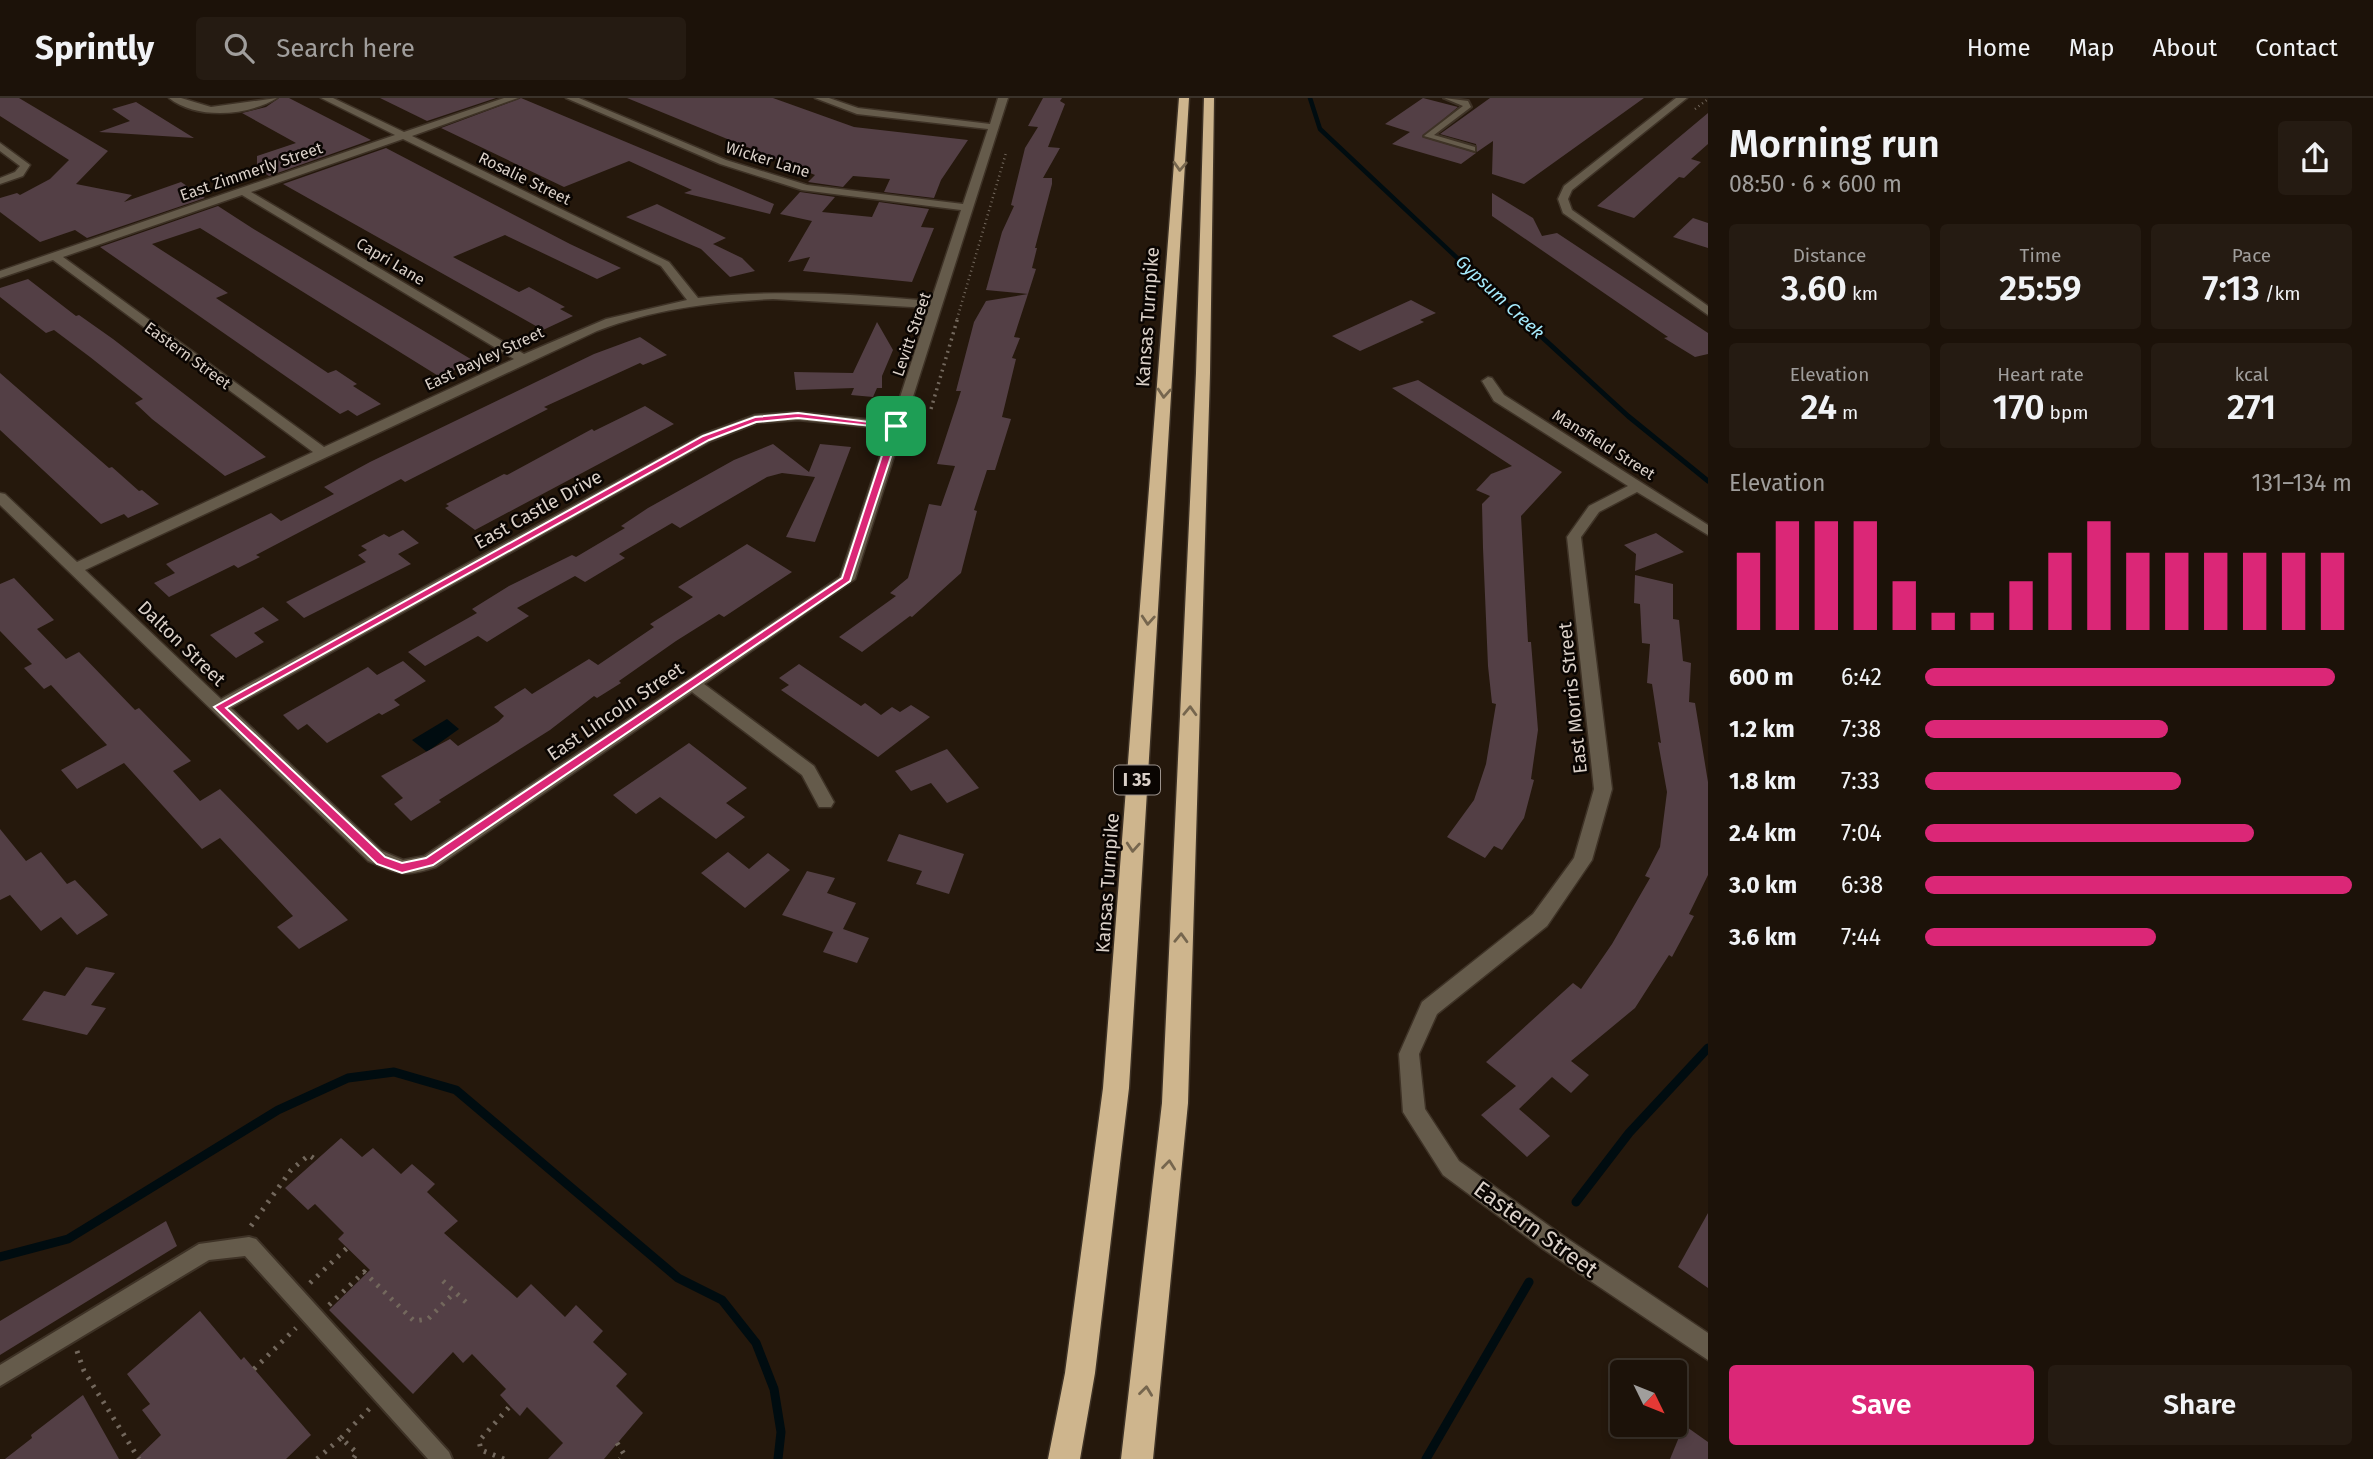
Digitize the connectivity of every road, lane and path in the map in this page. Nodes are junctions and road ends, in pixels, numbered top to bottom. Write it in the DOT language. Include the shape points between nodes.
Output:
graph roads {
  1 [pos="174,98"];
  2 [pos="272,98"];
  3 [pos="326,98"];
  4 [pos="513,98"];
  5 [pos="571,98"];
  6 [pos="820,98"];
  7 [pos="1003,98"];
  8 [pos="1184,98"];
  9 [pos="1209,98"];
  10 [pos="1682,98"];
  11 [pos="1455,99"];
  12 [pos="1708,99"];
  13 [pos="1686,116"];
  14 [pos="993,127"];
  15 [pos="402,135"];
  16 [pos="0,146"];
  17 [pos="1007,147"];
  18 [pos="1472,149"];
  19 [pos="0,181"];
  20 [pos="242,191"];
  21 [pos="967,208"];
  22 [pos="54,256"];
  23 [pos="0,275"];
  24 [pos="696,303"];
  25 [pos="938,305"];
  26 [pos="1706,307"];
  27 [pos="523,359"];
  28 [pos="1488,380"];
  29 [pos="931,409"];
  30 [pos="896,426"];
  31 [pos="323,453"];
  32 [pos="1638,486"];
  33 [pos="0,497"];
  34 [pos="1708,531"];
  35 [pos="74,569"];
  36 [pos="847,579"];
  37 [pos="693,684"];
  38 [pos="219,707"];
  39 [pos="825,802"];
  40 [pos="402,868"];
  41 [pos="1410,1074"];
  42 [pos="316,1160"];
  43 [pos="240,1247"];
  44 [pos="347,1248"];
  45 [pos="443,1281"];
  46 [pos="455,1292"];
  47 [pos="295,1297"];
  48 [pos="468,1304"];
  49 [pos="313,1316"];
  50 [pos="71,1333"];
  51 [pos="1708,1348"];
  52 [pos="254,1368"];
  53 [pos="0,1376"];
  54 [pos="384,1394"];
  55 [pos="510,1406"];
  56 [pos="341,1438"];
  57 [pos="617,1443"];
  58 [pos="139,1459"];
  59 [pos="317,1459"];
  60 [pos="354,1459"];
  61 [pos="442,1459"];
  62 [pos="504,1459"];
  63 [pos="620,1459"];
  64 [pos="1064,1459"];
  65 [pos="1137,1459"];
  1 -- 2 [label="street" via="193,109 211,111"];
  3 -- 15 [label="street, Rosalie Street"];
  4 -- 15 [label="street, East Zimmerly Street"];
  5 -- 21 [label="street, Wicker Lane" via="723,162 806,188"];
  6 -- 14 [label="street" via="858,111"];
  7 -- 14 [label="street, Levitt Street"];
  8 -- 64 [label="highway, Kansas Turnpike / I 35, one-way" via="1116,1088 1080,1373"];
  65 -- 9 [label="highway, I 35, one-way" via="1175,1103"];
  10 -- 26 [label="street" via="1568,188 1563,199 1567,211"];
  11 -- 18 [label="lane" via="1467,107 1428,136"];
  12 -- 13 [label="path"];
  14 -- 21 [label="street, Levitt Street"];
  15 -- 20 [label="street, East Zimmerly Street"];
  15 -- 24 [label="street, Rosalie Street" via="665,264"];
  16 -- 19 [label="street" via="25,165 19,174"];
  17 -- 29 [label="path"];
  20 -- 22 [label="street, East Zimmerly Street"];
  20 -- 27 [label="street, Capri Lane"];
  21 -- 25 [label="street, Levitt Street"];
  22 -- 23 [label="street, East Zimmerly Street"];
  22 -- 31 [label="street, Eastern Street"];
  24 -- 25 [label="street, East Bayley Street" via="825,294"];
  24 -- 27 [label="street, East Bayley Street" via="611,321"];
  25 -- 30 [label="street, Levitt Street"];
  27 -- 31 [label="street, East Bayley Street"];
  28 -- 32 [label="street, Mansfield Street" via="1499,398"];
  30 -- 36 [label="street, Levitt Street"];
  30 -- 38 [label="street, East Castle Drive" via="798,416 755,419 706,438"];
  31 -- 35 [label="street, East Bayley Street"];
  32 -- 34 [label="street, Mansfield Street"];
  32 -- 41 [label="street, East Morris Street" via="1594,509 1574,537 1603,789 1583,860 1539,920 1429,1008 1409,1054"];
  33 -- 35 [label="street, Dalton Street"];
  35 -- 38 [label="street, Dalton Street"];
  36 -- 37 [label="street, East Lincoln Street"];
  37 -- 39 [label="street" via="808,771"];
  37 -- 40 [label="street, East Lincoln Street" via="437,857"];
  38 -- 40 [label="street, Dalton Street" via="375,856"];
  41 -- 51 [label="street, Eastern Street" via="1414,1111 1451,1168"];
  42 -- 43 [label="path" via="309,1156 291,1170"];
  43 -- 47 [label="lane" via="249,1246"];
  43 -- 50 [label="lane" via="206,1251"];
  44 -- 47 [label="path"];
  45 -- 46 [label="path"];
  46 -- 48 [label="path"];
  46 -- 49 [label="path" via="428,1319 414,1321 364,1272"];
  47 -- 49 [label="lane"];
  49 -- 52 [label="path"];
  49 -- 54 [label="lane"];
  50 -- 53 [label="lane"];
  50 -- 58 [label="path" via="84,1371"];
  54 -- 56 [label="path"];
  54 -- 61 [label="lane"];
  55 -- 62 [label="path" via="479,1441 481,1450"];
  56 -- 59 [label="path"];
  56 -- 60 [label="path" via="357,1453"];
  57 -- 63 [label="path" via="624,1454"];
}
